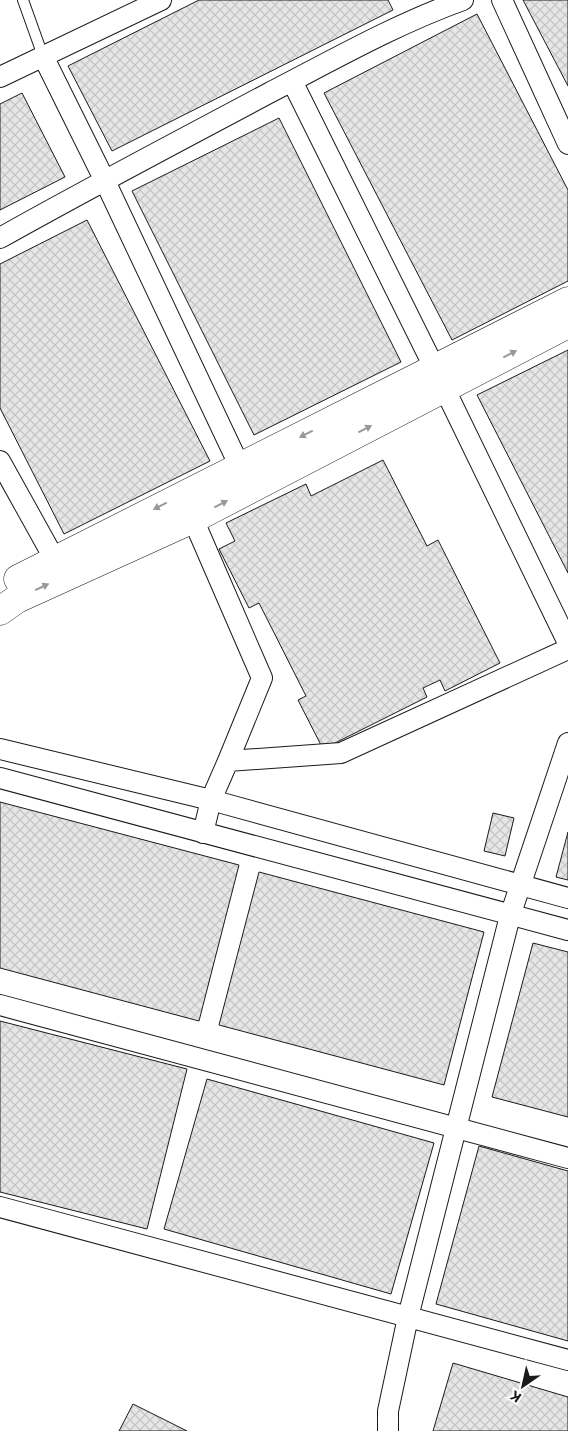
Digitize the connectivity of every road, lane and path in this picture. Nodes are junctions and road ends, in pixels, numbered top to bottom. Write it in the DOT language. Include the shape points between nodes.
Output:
graph roads {
  1 [pos="23,0"];
  2 [pos="161,0"];
  3 [pos="463,0"];
  4 [pos="502,0"];
  5 [pos="420,7"];
  6 [pos="43,56"];
  7 [pos="0,77"];
  8 [pos="292,81"];
  9 [pos="568,144"];
  10 [pos="104,179"];
  11 [pos="0,238"];
  12 [pos="568,301"];
  13 [pos="568,324"];
  14 [pos="439,379"];
  15 [pos="0,461"];
  16 [pos="240,467"];
  17 [pos="193,519"];
  18 [pos="55,560"];
  19 [pos="0,588"];
  20 [pos="0,611"];
  21 [pos="568,643"];
  22 [pos="568,649"];
  23 [pos="568,743"];
  24 [pos="0,749"];
  25 [pos="228,761"];
  26 [pos="0,778"];
  27 [pos="211,800"];
  28 [pos="203,833"];
  29 [pos="521,885"];
  30 [pos="568,898"];
  31 [pos="510,916"];
  32 [pos="568,930"];
  33 [pos="0,1005"];
  34 [pos="457,1128"];
  35 [pos="568,1158"];
  36 [pos="0,1207"];
  37 [pos="408,1317"];
  38 [pos="568,1360"];
  39 [pos="388,1431"];
  1 -- 6 [label="lane"];
  2 -- 6 [label="street"];
  3 -- 5 [label="street"];
  4 -- 9 [label="street"];
  5 -- 8 [label="street"];
  6 -- 7 [label="street"];
  6 -- 10 [label="street"];
  8 -- 10 [label="street"];
  8 -- 14 [label="street"];
  10 -- 11 [label="street"];
  10 -- 16 [label="street"];
  12 -- 14 [label="street"];
  14 -- 13 [label="street, one-way"];
  14 -- 16 [label="street, one-way"];
  17 -- 14 [label="street, one-way"];
  14 -- 21 [label="street"];
  15 -- 18 [label="street"];
  16 -- 18 [label="street, one-way"];
  20 -- 17 [label="street, one-way" via="17,599"];
  17 -- 25 [label="street" via="262,678"];
  18 -- 19 [label="street"];
  22 -- 25 [label="street" via="341,752"];
  23 -- 29 [label="street"];
  24 -- 27 [label="street"];
  25 -- 27 [label="street"];
  26 -- 28 [label="street"];
  27 -- 28 [label="street"];
  27 -- 29 [label="street"];
  28 -- 31 [label="street"];
  29 -- 30 [label="street"];
  29 -- 31 [label="street"];
  31 -- 32 [label="street"];
  31 -- 34 [label="street"];
  33 -- 34 [label="street"];
  34 -- 35 [label="street"];
  34 -- 37 [label="street"];
  36 -- 37 [label="street"];
  37 -- 38 [label="street"];
  37 -- 39 [label="street" via="388,1411"];
}
